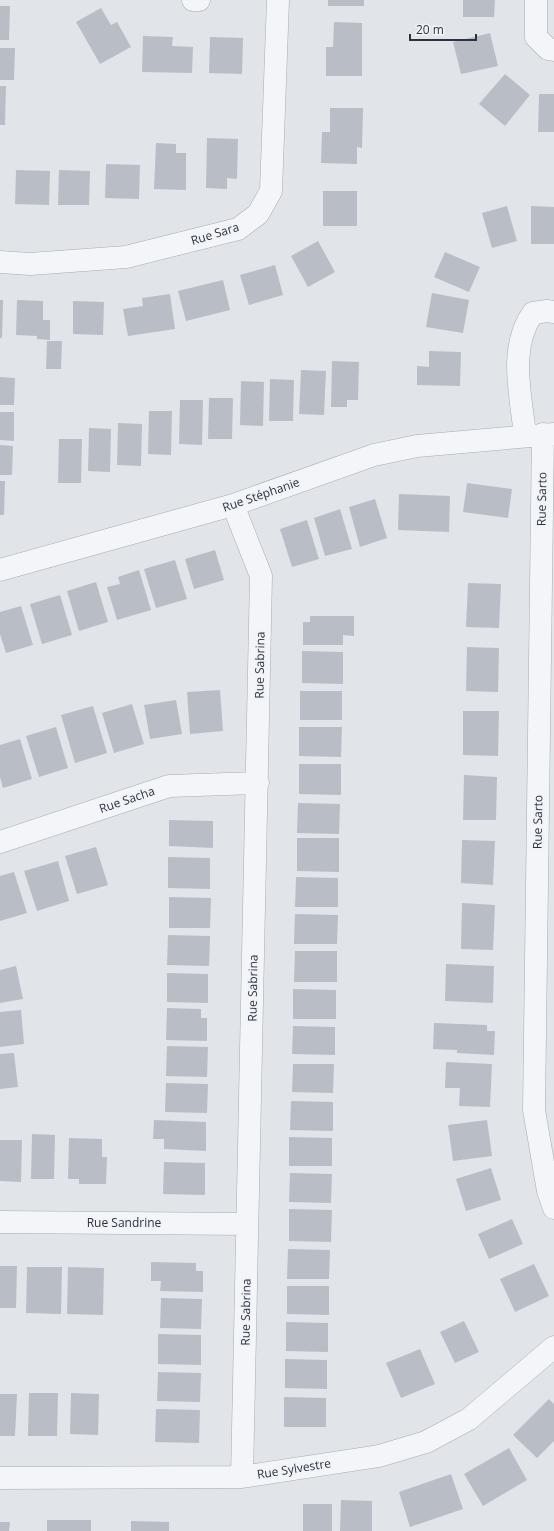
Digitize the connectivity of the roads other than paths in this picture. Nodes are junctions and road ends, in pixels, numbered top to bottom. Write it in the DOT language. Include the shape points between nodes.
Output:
graph roads {
  1 [pos="193,0"];
  2 [pos="200,0"];
  3 [pos="278,0"];
  4 [pos="536,0"];
  5 [pos="554,50"];
  6 [pos="0,262"];
  7 [pos="554,312"];
  8 [pos="541,434"];
  9 [pos="234,505"];
  10 [pos="0,570"];
  11 [pos="258,783"];
  12 [pos="0,842"];
  13 [pos="554,1208"];
  14 [pos="0,1222"];
  15 [pos="248,1224"];
  16 [pos="554,1347"];
  17 [pos="242,1477"];
  18 [pos="0,1478"];
  1 -- 2 [label="street"];
  3 -- 6 [label="street, Rue Sara" via="271,191 258,214 238,229 126,257 30,264"];
  4 -- 5 [label="street" via="536,37 548,49"];
  7 -- 8 [label="street" via="547,310 533,313 525,323 518,355"];
  8 -- 9 [label="street, Rue Stéphanie" via="417,446 374,455"];
  8 -- 13 [label="street, Rue Sarto" via="534,1110 548,1192"];
  9 -- 10 [label="street, Rue Stéphanie"];
  9 -- 11 [label="street, Rue Sabrina" via="261,576"];
  11 -- 12 [label="street, Rue Sacha" via="169,786"];
  11 -- 15 [label="street, Rue Sabrina"];
  14 -- 15 [label="street, Rue Sandrine"];
  15 -- 17 [label="street, Rue Sabrina"];
  16 -- 17 [label="street, Rue Sylvestre" via="469,1419 426,1442 379,1456"];
  17 -- 18 [label="street, Rue Sylvestre"];
}
